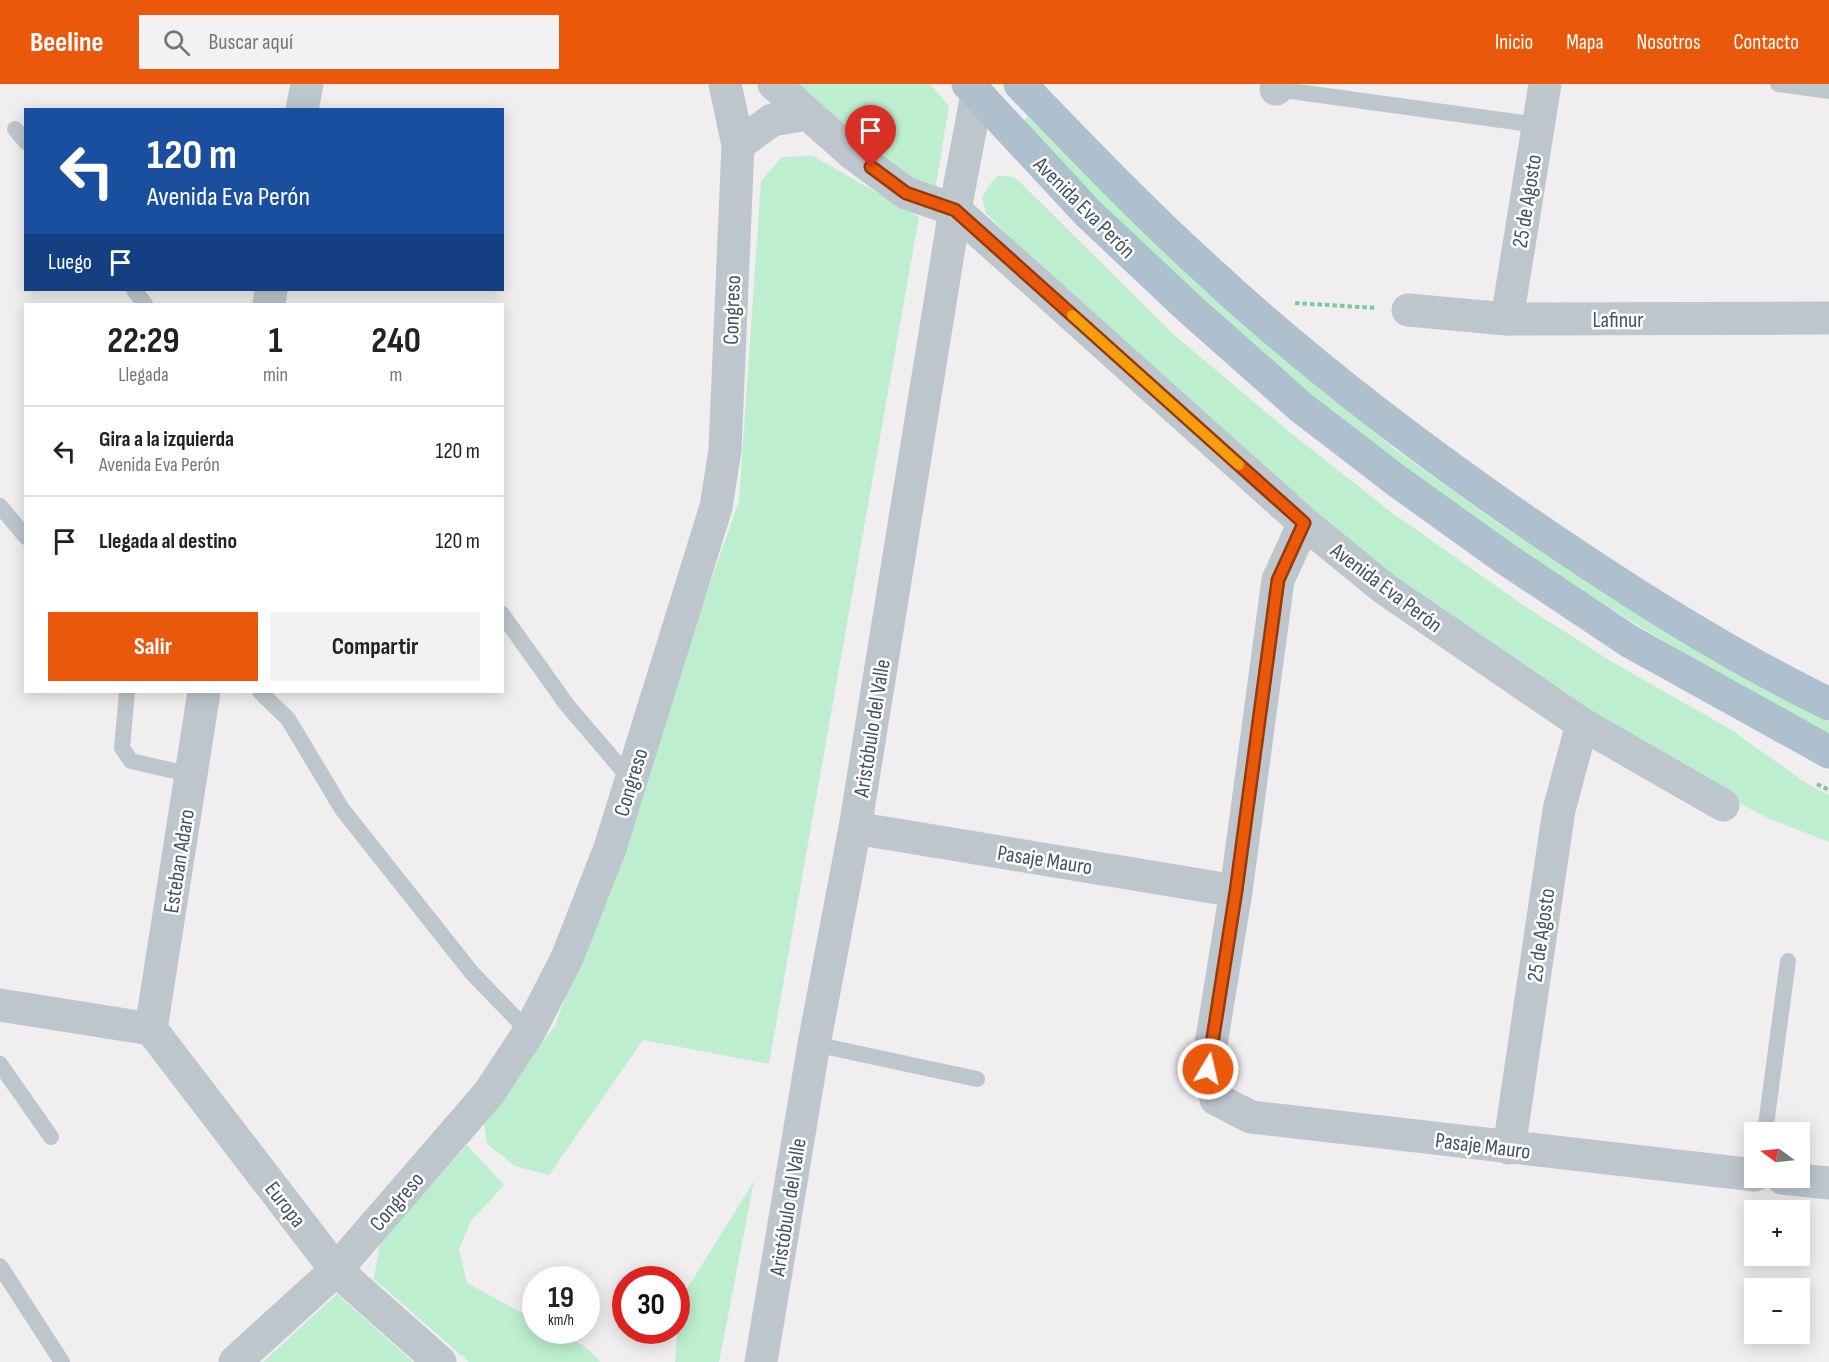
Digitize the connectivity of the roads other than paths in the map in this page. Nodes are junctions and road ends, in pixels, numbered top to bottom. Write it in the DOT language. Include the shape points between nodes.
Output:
graph roads {
  1 [pos="307,84"];
  2 [pos="725,84"];
  3 [pos="774,84"];
  4 [pos="1020,84"];
  5 [pos="1545,84"];
  6 [pos="1778,84"];
  7 [pos="1276,87"];
  8 [pos="973,89"];
  9 [pos="1829,91"];
  10 [pos="302,108"];
  11 [pos="807,114"];
  12 [pos="1538,125"];
  13 [pos="738,145"];
  14 [pos="955,210"];
  15 [pos="135,291"];
  16 [pos="144,303"];
  17 [pos="1408,310"];
  18 [pos="1829,318"];
  19 [pos="1507,319"];
  20 [pos="0,506"];
  21 [pos="1304,523"];
  22 [pos="24,535"];
  23 [pos="504,617"];
  24 [pos="127,693"];
  25 [pos="204,693"];
  26 [pos="261,693"];
  27 [pos="1829,704"];
  28 [pos="1582,724"];
  29 [pos="1829,752"];
  30 [pos="192,775"];
  31 [pos="631,780"];
  32 [pos="1723,805"];
  33 [pos="855,828"];
  34 [pos="1236,891"];
  35 [pos="1788,961"];
  36 [pos="0,1005"];
  37 [pos="152,1029"];
  38 [pos="530,1032"];
  39 [pos="814,1044"];
  40 [pos="0,1064"];
  41 [pos="977,1079"];
  42 [pos="1766,1122"];
  43 [pos="51,1137"];
  44 [pos="1509,1148"];
  45 [pos="1744,1173"];
  46 [pos="1810,1181"];
  47 [pos="1829,1183"];
  48 [pos="0,1266"];
  49 [pos="336,1270"];
  50 [pos="63,1362"];
  51 [pos="235,1362"];
  52 [pos="440,1362"];
  53 [pos="761,1362"];
  1 -- 10 [label="street"];
  2 -- 13 [label="street, Congreso"];
  3 -- 11 [label="street, Avenida Eva Perón"];
  4 -- 27 [label="main road, Avenida Eva Perón" via="1206,270 1429,454 1579,558 1706,639"];
  5 -- 12 [label="street, 25 de Agosto"];
  6 -- 9 [label="lane"];
  7 -- 12 [label="lane"];
  8 -- 14 [label="street, Aristóbulo del Valle"];
  8 -- 29 [label="main road, Avenida Eva Perón" via="1088,213 1190,309 1302,408 1397,482 1629,640"];
  11 -- 13 [label="street" via="772,120"];
  11 -- 14 [label="street, Avenida Eva Perón" via="906,193"];
  12 -- 19 [label="street, 25 de Agosto"];
  13 -- 31 [label="street, Congreso" via="725,450 716,507"];
  14 -- 21 [label="street, Avenida Eva Perón"];
  14 -- 33 [label="street, Aristóbulo del Valle"];
  15 -- 16 [label="lane"];
  17 -- 19 [label="street, Lafinur"];
  18 -- 19 [label="street, Lafinur"];
  20 -- 22 [label="lane"];
  21 -- 28 [label="street, Avenida Eva Perón" via="1385,589"];
  21 -- 34 [label="street" via="1278,580"];
  23 -- 31 [label="lane" via="567,705"];
  24 -- 30 [label="lane" via="122,747 131,760"];
  25 -- 30 [label="street, Esteban Adaro"];
  26 -- 38 [label="lane" via="288,719 349,818 472,973"];
  28 -- 32 [label="street, Avenida Eva Perón"];
  28 -- 44 [label="street, 25 de Agosto" via="1559,810"];
  30 -- 37 [label="street, Esteban Adaro"];
  31 -- 38 [label="street, Congreso" via="610,848 567,958"];
  33 -- 34 [label="street, Pasaje Mauro"];
  33 -- 39 [label="street, Aristóbulo del Valle"];
  34 -- 44 [label="street, Pasaje Mauro" via="1208,1069 1216,1099 1251,1117"];
  35 -- 42 [label="lane"];
  36 -- 37 [label="street"];
  37 -- 49 [label="street, Europa"];
  38 -- 49 [label="street, Congreso" via="489,1093"];
  39 -- 41 [label="lane"];
  39 -- 53 [label="street, Aristóbulo del Valle"];
  40 -- 43 [label="lane"];
  44 -- 45 [label="street, Pasaje Mauro"];
  46 -- 47 [label="street"];
  48 -- 50 [label="lane"];
  49 -- 51 [label="street, Congreso"];
  49 -- 52 [label="street, Europa"];
}
